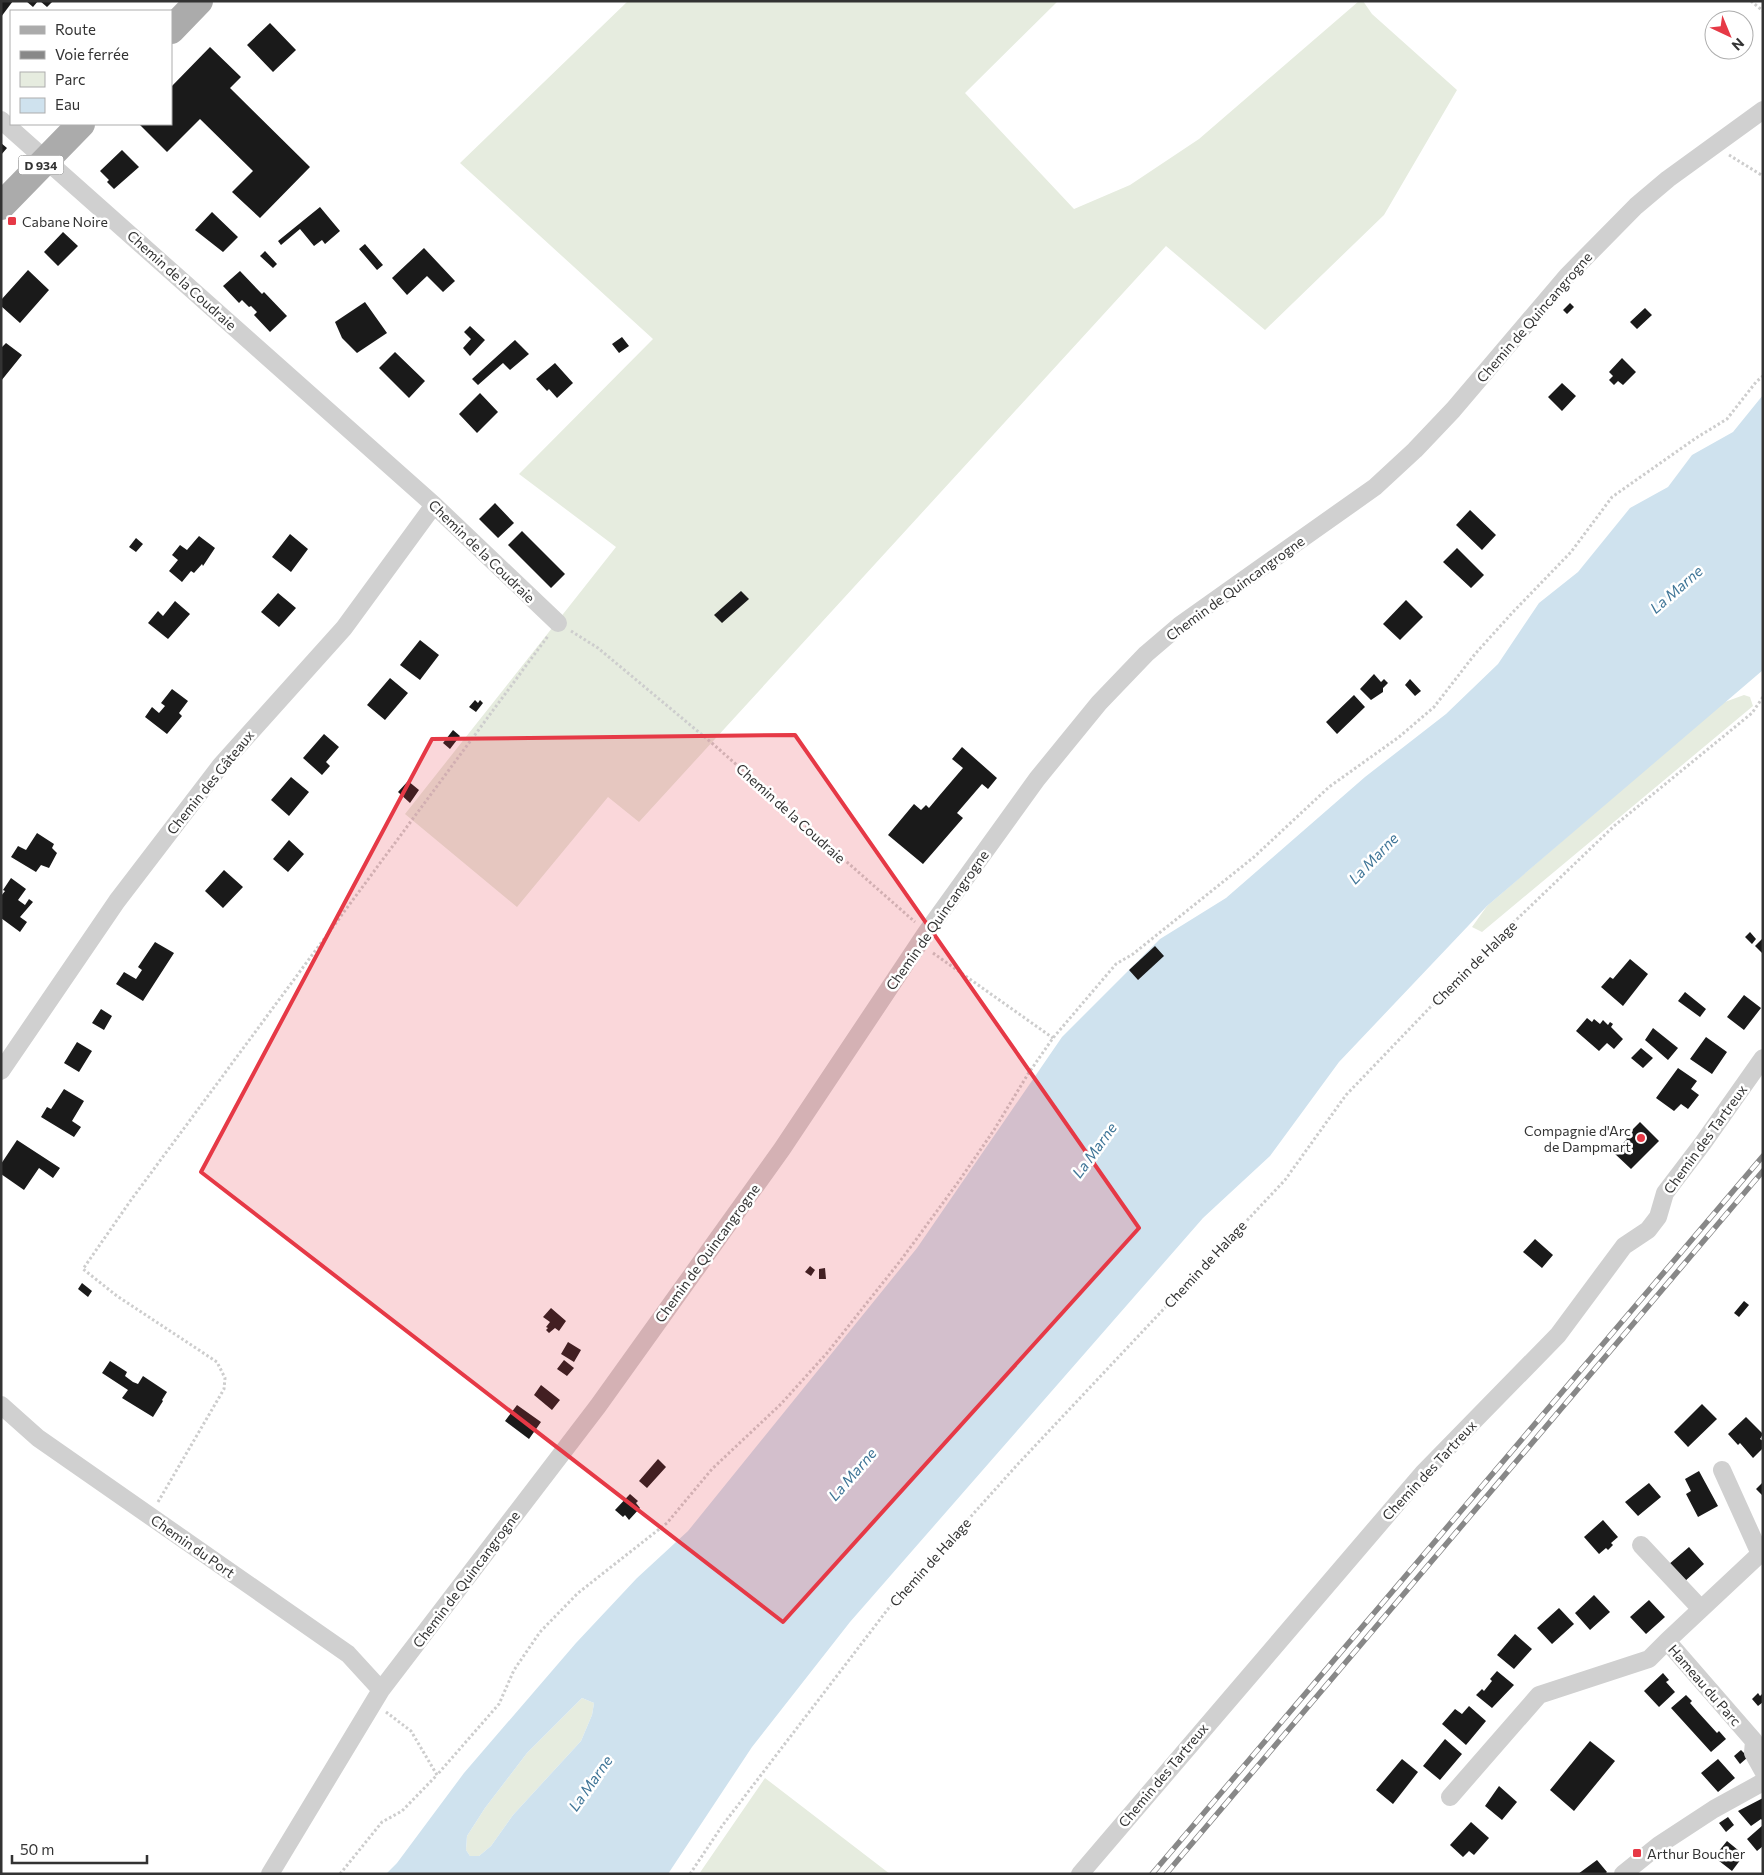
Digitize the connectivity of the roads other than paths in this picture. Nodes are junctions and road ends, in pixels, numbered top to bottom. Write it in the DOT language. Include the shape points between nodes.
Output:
graph roads {
  1 [pos="199,1"];
  2 [pos="172,29"];
  3 [pos="1763,110"];
  4 [pos="1,120"];
  5 [pos="80,125"];
  6 [pos="46,160"];
  7 [pos="1,206"];
  8 [pos="434,504"];
  9 [pos="558,623"];
  10 [pos="1763,1058"];
  11 [pos="1,1071"];
  12 [pos="1,1405"];
  13 [pos="1722,1470"];
  14 [pos="1641,1545"];
  15 [pos="1762,1552"];
  16 [pos="1701,1609"];
  17 [pos="1667,1641"];
  18 [pos="377,1696"];
  19 [pos="1763,1771"];
  20 [pos="1763,1782"];
  21 [pos="1450,1797"];
  22 [pos="270,1874"];
  23 [pos="1080,1874"];
  24 [pos="1623,1874"];
  1 -- 2 [label="main road"];
  3 -- 18 [label="street, Chemin de Quincangrogne" via="1668,179 1629,213 1567,276 1453,410 1374,487 1180,625 1146,654 1099,704 1037,779 923,938 782,1149 598,1406"];
  4 -- 6 [label="street, Chemin de la Coudraie"];
  5 -- 6 [label="main road, D 934"];
  6 -- 7 [label="main road, D 934"];
  6 -- 8 [label="street, Chemin de la Coudraie"];
  8 -- 9 [label="street, Chemin de la Coudraie"];
  8 -- 11 [label="street, Chemin des Gâteaux" via="344,628 221,764 122,893"];
  10 -- 23 [label="street, Chemin des Tartreux" via="1665,1193 1658,1217 1648,1230 1624,1246 1558,1335 1423,1473"];
  12 -- 18 [label="street, Chemin du Port" via="38,1438 348,1654"];
  13 -- 15 [label="street"];
  14 -- 16 [label="street"];
  15 -- 16 [label="street, Hameau du Parc"];
  16 -- 17 [label="street, Hameau du Parc"];
  17 -- 19 [label="street, Hameau du Parc" via="1754,1741 1753,1753"];
  17 -- 21 [label="street" via="1649,1658 1539,1695"];
  18 -- 22 [label="street, Chemin de Quincangrogne"];
  20 -- 24 [label="street" via="1659,1845"];
}
